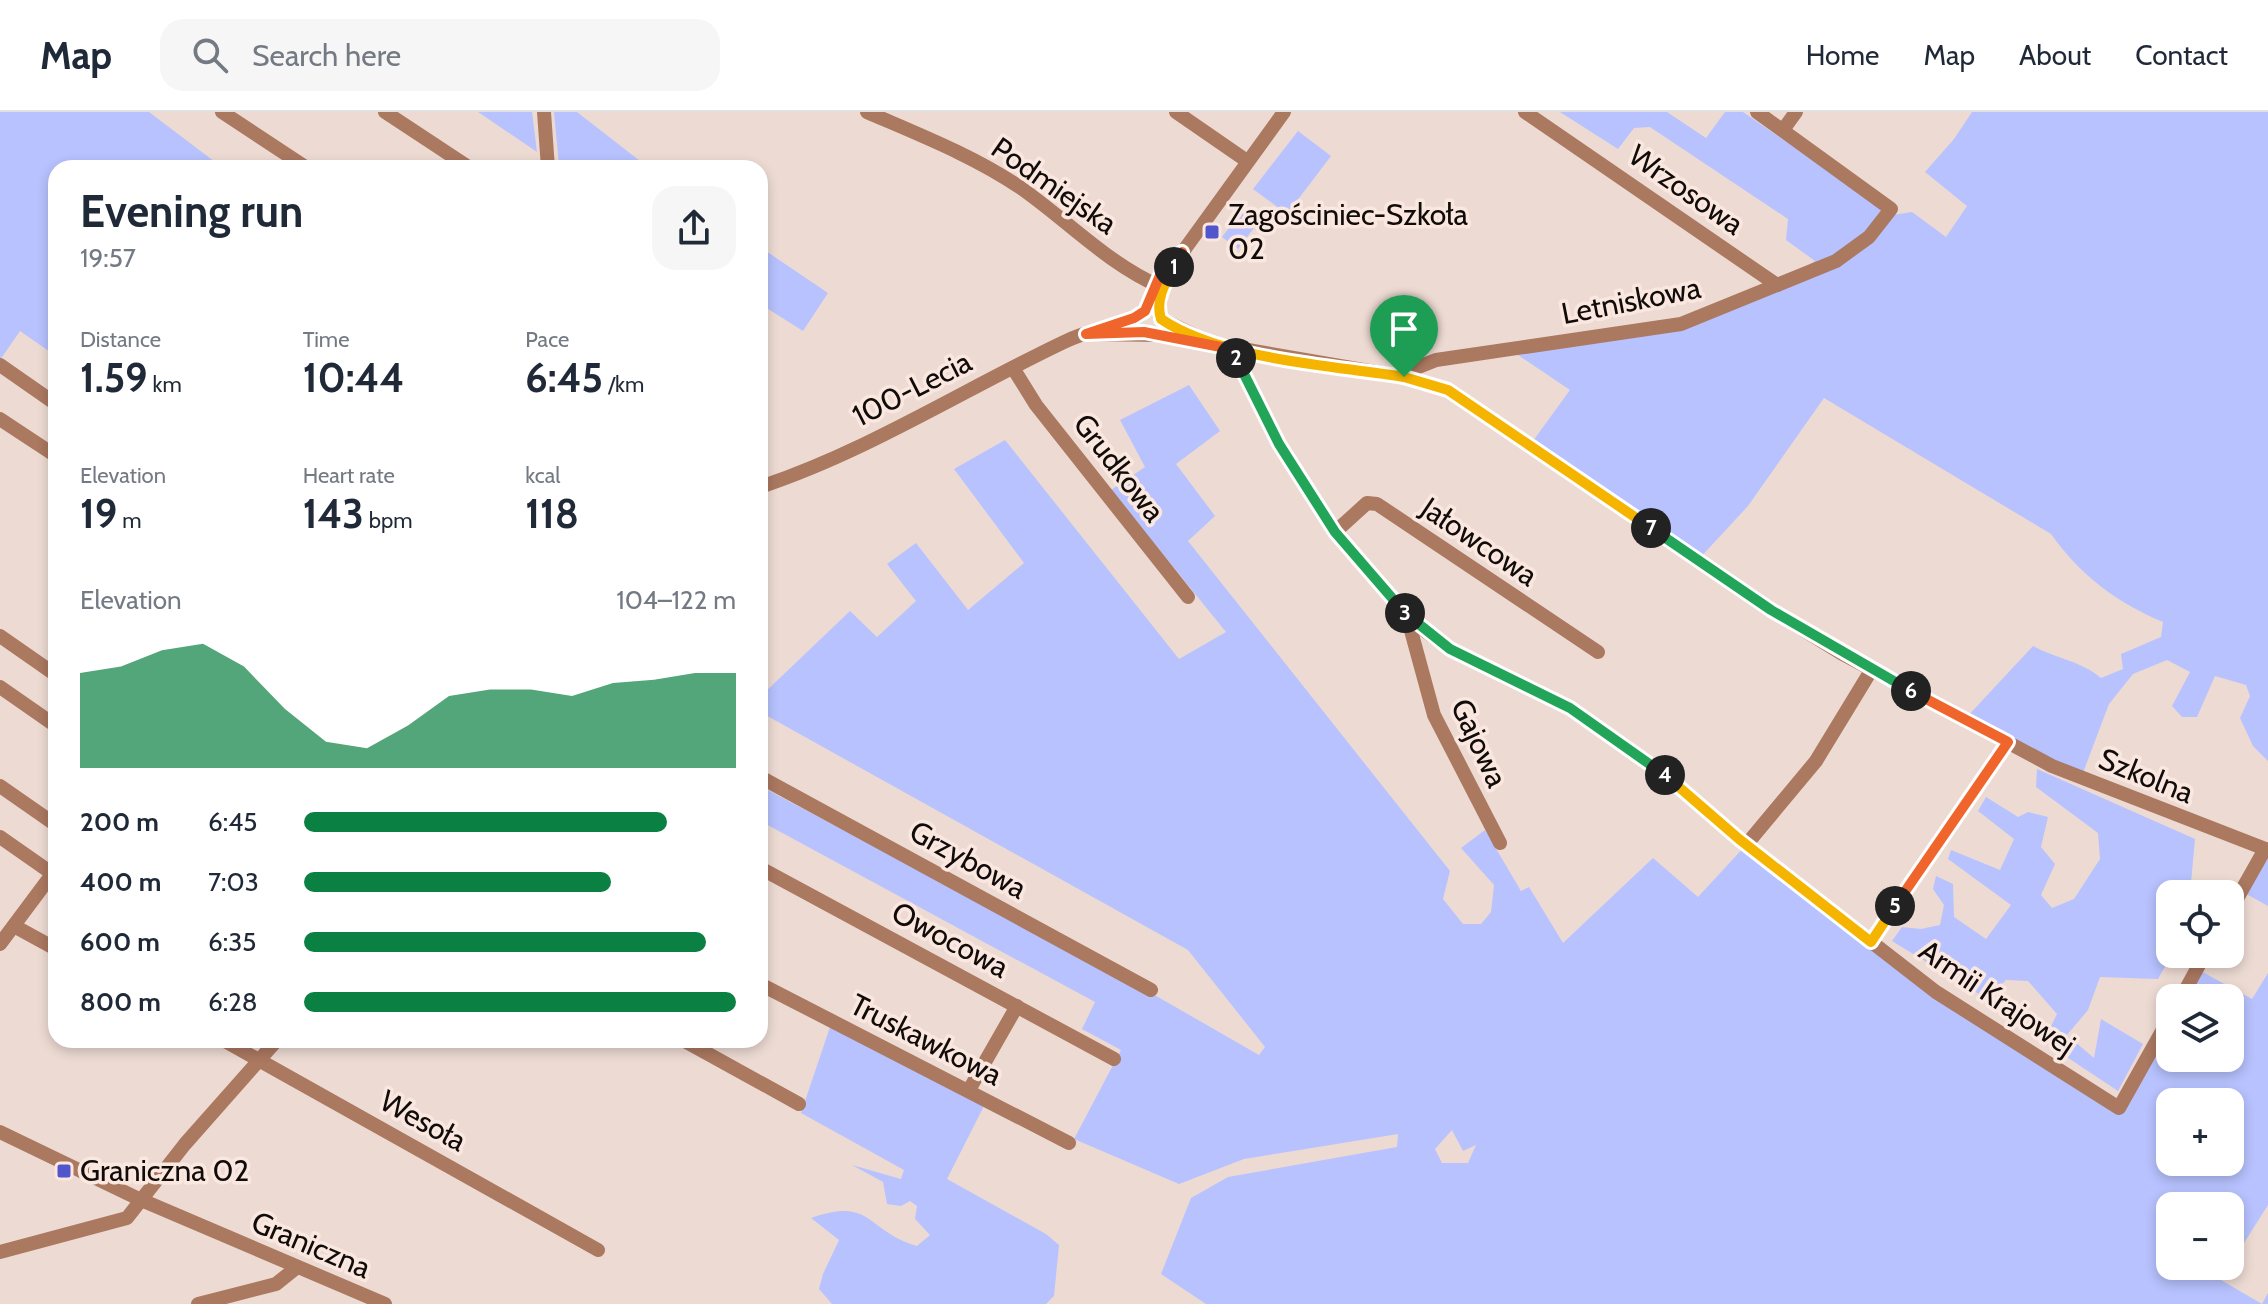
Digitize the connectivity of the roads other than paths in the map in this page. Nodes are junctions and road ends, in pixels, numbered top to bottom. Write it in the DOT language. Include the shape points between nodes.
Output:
graph roads {
  1 [pos="222,112"];
  2 [pos="385,112"];
  3 [pos="544,112"];
  4 [pos="867,112"];
  5 [pos="1176,112"];
  6 [pos="1284,112"];
  7 [pos="1525,112"];
  8 [pos="1757,112"];
  9 [pos="1796,112"];
  10 [pos="1783,130"];
  11 [pos="295,160"];
  12 [pos="458,160"];
  13 [pos="547,160"];
  14 [pos="1247,161"];
  15 [pos="1777,285"];
  16 [pos="1159,286"];
  17 [pos="1151,315"];
  18 [pos="1147,332"];
  19 [pos="1086,334"];
  20 [pos="1215,345"];
  21 [pos="1231,349"];
  22 [pos="0,365"];
  23 [pos="1013,368"];
  24 [pos="1404,377"];
  25 [pos="48,398"];
  26 [pos="0,419"];
  27 [pos="48,451"];
  28 [pos="768,484"];
  29 [pos="1335,532"];
  30 [pos="1188,597"];
  31 [pos="1407,615"];
  32 [pos="0,636"];
  33 [pos="1598,652"];
  34 [pos="48,669"];
  35 [pos="1872,669"];
  36 [pos="0,687"];
  37 [pos="48,720"];
  38 [pos="2008,742"];
  39 [pos="768,781"];
  40 [pos="0,786"];
  41 [pos="48,819"];
  42 [pos="0,837"];
  43 [pos="1500,843"];
  44 [pos="1746,845"];
  45 [pos="2266,850"];
  46 [pos="48,868"];
  47 [pos="768,872"];
  48 [pos="48,880"];
  49 [pos="2244,887"];
  50 [pos="14,926"];
  51 [pos="1871,942"];
  52 [pos="0,944"];
  53 [pos="48,945"];
  54 [pos="768,988"];
  55 [pos="1151,990"];
  56 [pos="1017,1006"];
  57 [pos="2156,1042"];
  58 [pos="237,1048"];
  59 [pos="270,1048"];
  60 [pos="698,1048"];
  61 [pos="1114,1059"];
  62 [pos="259,1060"];
  63 [pos="969,1090"];
  64 [pos="799,1104"];
  65 [pos="0,1132"];
  66 [pos="1069,1143"];
  67 [pos="139,1199"];
  68 [pos="598,1250"];
  69 [pos="0,1252"];
  70 [pos="296,1268"];
  71 [pos="198,1304"];
  72 [pos="385,1304"];
  1 -- 11 [label="street"];
  2 -- 12 [label="street"];
  3 -- 13 [label="street"];
  4 -- 16 [label="street, Podmiejska" via="1003,176 1124,268"];
  5 -- 14 [label="street"];
  6 -- 14 [label="street"];
  7 -- 15 [label="street, Wrzosowa"];
  8 -- 10 [label="street"];
  9 -- 10 [label="street"];
  10 -- 15 [label="street, Letniskowa" via="1891,209 1869,237 1836,261"];
  14 -- 16 [label="street"];
  15 -- 24 [label="street, Letniskowa" via="1681,324 1436,360"];
  16 -- 17 [label="street"];
  17 -- 18 [label="street" via="1158,330"];
  17 -- 18 [label="street" via="1138,323"];
  17 -- 19 [label="street, 100-Lecia"];
  17 -- 20 [label="street, Szkolna"];
  18 -- 19 [label="street, 100-Lecia"];
  18 -- 20 [label="street, Szkolna"];
  19 -- 23 [label="street, 100-Lecia"];
  20 -- 21 [label="street, Szkolna"];
  21 -- 24 [label="street, Szkolna"];
  21 -- 29 [label="street, Armii Krajowej" via="1279,444"];
  22 -- 25 [label="street"];
  23 -- 28 [label="street, 100-Lecia"];
  23 -- 30 [label="street, Grudkowa" via="1036,405"];
  24 -- 35 [label="street, Szkolna" via="1448,390 1771,610"];
  26 -- 27 [label="street"];
  29 -- 31 [label="street, Armii Krajowej"];
  29 -- 33 [label="street, Jałowcowa" via="1367,503 1377,504"];
  31 -- 43 [label="street, Gajowa" via="1434,715"];
  31 -- 44 [label="street, Armii Krajowej" via="1450,649 1570,708 1658,769"];
  32 -- 34 [label="street"];
  35 -- 38 [label="street, Szkolna"];
  35 -- 44 [label="street" via="1816,761"];
  36 -- 37 [label="street"];
  38 -- 45 [label="street, Szkolna" via="2066,772"];
  38 -- 51 [label="street"];
  39 -- 55 [label="street, Grzybowa"];
  40 -- 41 [label="street"];
  42 -- 46 [label="street"];
  44 -- 51 [label="street, Armii Krajowej"];
  45 -- 49 [label="street"];
  47 -- 56 [label="street, Owocowa"];
  48 -- 50 [label="street"];
  50 -- 52 [label="street"];
  50 -- 53 [label="street"];
  51 -- 57 [label="street, Armii Krajowej" via="1936,992 2119,1108"];
  54 -- 63 [label="street, Truskawkowa"];
  56 -- 61 [label="street, Owocowa"];
  56 -- 63 [label="street"];
  58 -- 62 [label="street, Wesoła"];
  59 -- 62 [label="street"];
  60 -- 64 [label="street"];
  62 -- 67 [label="street"];
  62 -- 68 [label="street, Wesoła"];
  63 -- 66 [label="street, Truskawkowa"];
  65 -- 67 [label="street, Graniczna"];
  67 -- 69 [label="street" via="123,1221"];
  67 -- 70 [label="street, Graniczna"];
  70 -- 71 [label="street" via="276,1284"];
  70 -- 72 [label="street, Graniczna"];
}
